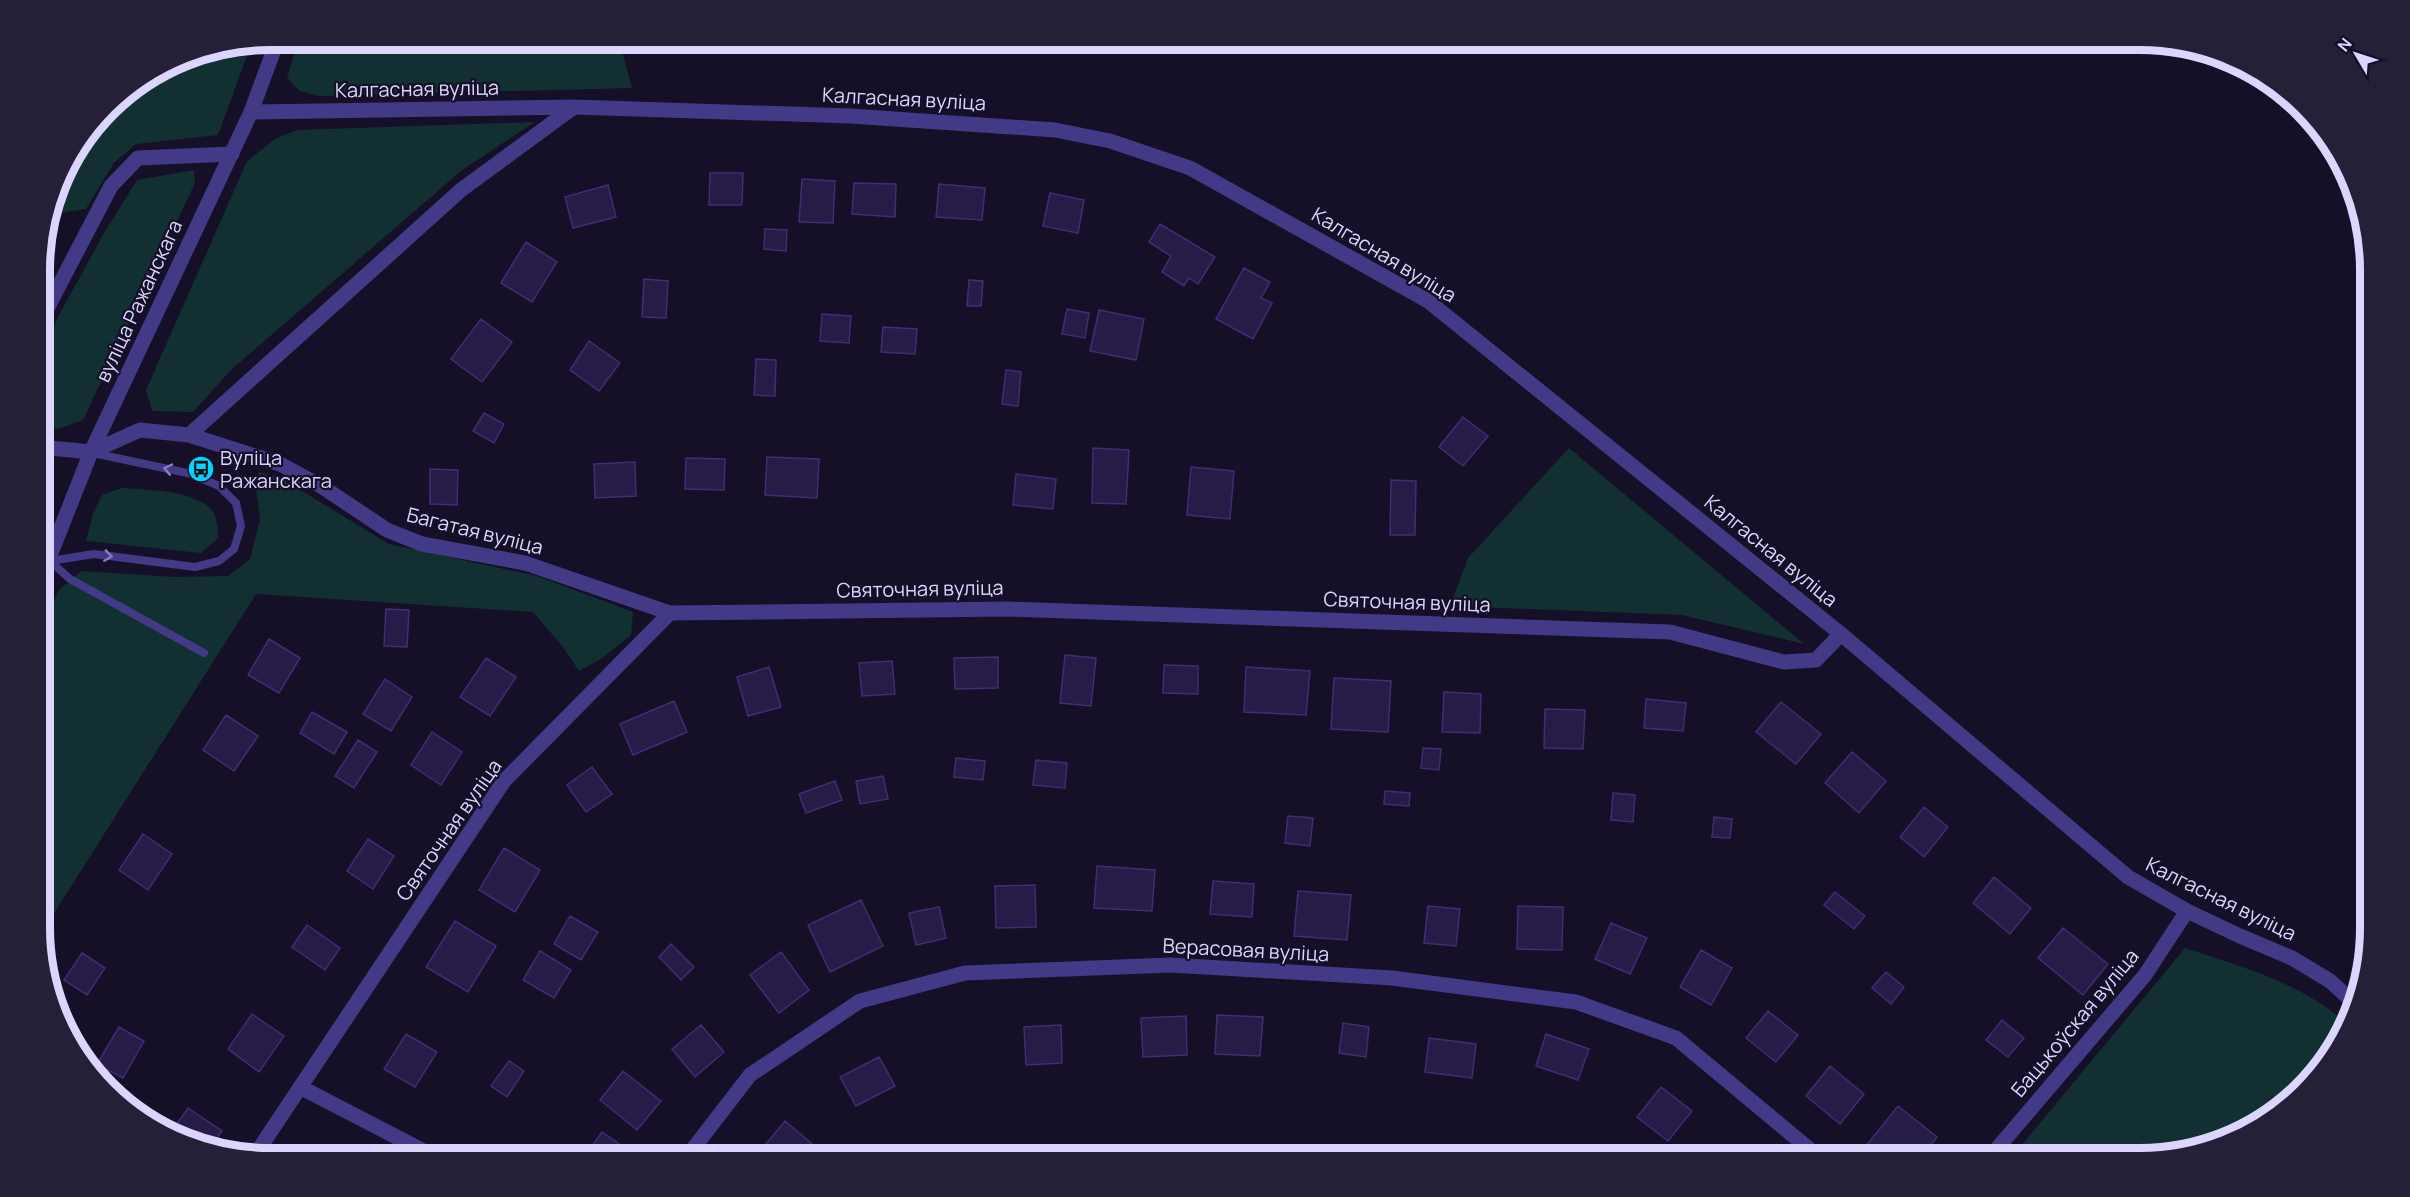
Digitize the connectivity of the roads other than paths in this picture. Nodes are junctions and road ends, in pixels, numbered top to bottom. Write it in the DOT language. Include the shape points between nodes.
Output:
graph roads {
  1 [pos="274,50"];
  2 [pos="574,107"];
  3 [pos="251,112"];
  4 [pos="232,154"];
  5 [pos="50,303"];
  6 [pos="189,435"];
  7 [pos="50,448"];
  8 [pos="91,452"];
  9 [pos="50,561"];
  10 [pos="670,613"];
  11 [pos="1841,634"];
  12 [pos="204,653"];
  13 [pos="2187,910"];
  14 [pos="2349,998"];
  15 [pos="300,1087"];
  16 [pos="260,1147"];
  17 [pos="418,1148"];
  18 [pos="694,1148"];
  19 [pos="1808,1148"];
  20 [pos="1998,1148"];
  1 -- 3 [label="street, вуліца Ражанскага"];
  2 -- 3 [label="street, Калгасная вуліца"];
  2 -- 6 [label="street" via="461,190"];
  2 -- 11 [label="street, Калгасная вуліца" via="851,116 1055,130 1110,141 1190,168 1428,301"];
  3 -- 4 [label="street, вуліца Ражанскага"];
  4 -- 5 [label="street" via="138,158 111,186"];
  4 -- 8 [label="street, вуліца Ражанскага"];
  6 -- 8 [label="street, Багатая вуліца" via="140,430"];
  6 -- 10 [label="street, Багатая вуліца" via="280,464 387,530 422,544 525,563"];
  7 -- 8 [label="street, Багатая вуліца"];
  8 -- 9 [label="street, вуліца Ражанскага"];
  9 -- 8 [label="lane, one-way" via="94,554 195,567 219,561 234,549 241,526 236,503 219,486 192,474"];
  9 -- 12 [label="lane" via="70,579"];
  10 -- 11 [label="street, Святочная вуліца" via="1007,609 1670,632 1784,662 1816,660"];
  10 -- 15 [label="street, Святочная вуліца" via="504,781"];
  11 -- 13 [label="street, Калгасная вуліца" via="2128,877"];
  13 -- 14 [label="street, Калгасная вуліца" via="2292,958 2330,981"];
  13 -- 20 [label="street, Бацькоўская вуліца" via="2145,975"];
  15 -- 16 [label="street, Святочная вуліца"];
  15 -- 17 [label="street"];
  18 -- 19 [label="street, Верасовая вуліца" via="750,1075 860,1001 965,973 1171,965 1392,978 1576,1002 1676,1038"];
}
